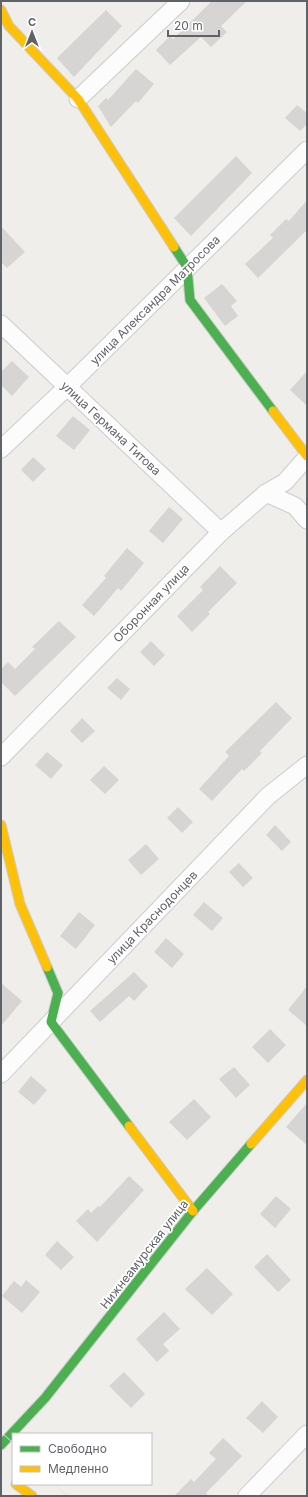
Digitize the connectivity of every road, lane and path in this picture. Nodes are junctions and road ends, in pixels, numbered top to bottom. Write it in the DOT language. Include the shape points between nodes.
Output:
graph roads {
  1 [pos="181,1"];
  2 [pos="1,10"];
  3 [pos="78,99"];
  4 [pos="307,150"];
  5 [pos="188,267"];
  6 [pos="1,324"];
  7 [pos="67,387"];
  8 [pos="1,449"];
  9 [pos="307,456"];
  10 [pos="266,493"];
  11 [pos="307,520"];
  12 [pos="221,532"];
  13 [pos="1,757"];
  14 [pos="307,766"];
  15 [pos="1,825"];
  16 [pos="51,1022"];
  17 [pos="1,1074"];
  18 [pos="307,1080"];
  19 [pos="193,1211"];
  20 [pos="12,1433"];
  21 [pos="12,1433"];
  22 [pos="307,1434"];
  23 [pos="1,1445"];
  24 [pos="15,1485"];
  25 [pos="32,1496"];
  26 [pos="247,1496"];
  1 -- 3 [label="street"];
  2 -- 3 [label="street" via="9,26"];
  3 -- 5 [label="street"];
  4 -- 5 [label="street, улица Александра Матросова"];
  5 -- 7 [label="street, улица Александра Матросова"];
  5 -- 9 [label="street" via="190,300"];
  6 -- 7 [label="street, улица Германа Титова"];
  7 -- 8 [label="street, улица Александра Матросова"];
  7 -- 12 [label="street, улица Германа Титова"];
  9 -- 10 [label="street, Оборонная улица" via="285,482"];
  10 -- 11 [label="street" via="295,506"];
  10 -- 12 [label="street, Оборонная улица"];
  12 -- 13 [label="street, Оборонная улица"];
  14 -- 16 [label="street, улица Краснодонцев" via="268,796"];
  15 -- 16 [label="street" via="20,904 58,993"];
  16 -- 17 [label="street, улица Краснодонцев"];
  16 -- 19 [label="street"];
  18 -- 19 [label="street, Нижнеамурская улица"];
  19 -- 20 [label="street, Нижнеамурская улица" via="45,1398"];
  21 -- 23 [label="street, Нижнеамурская улица"];
  22 -- 26 [label="street"];
  24 -- 25 [label="street"];
}
